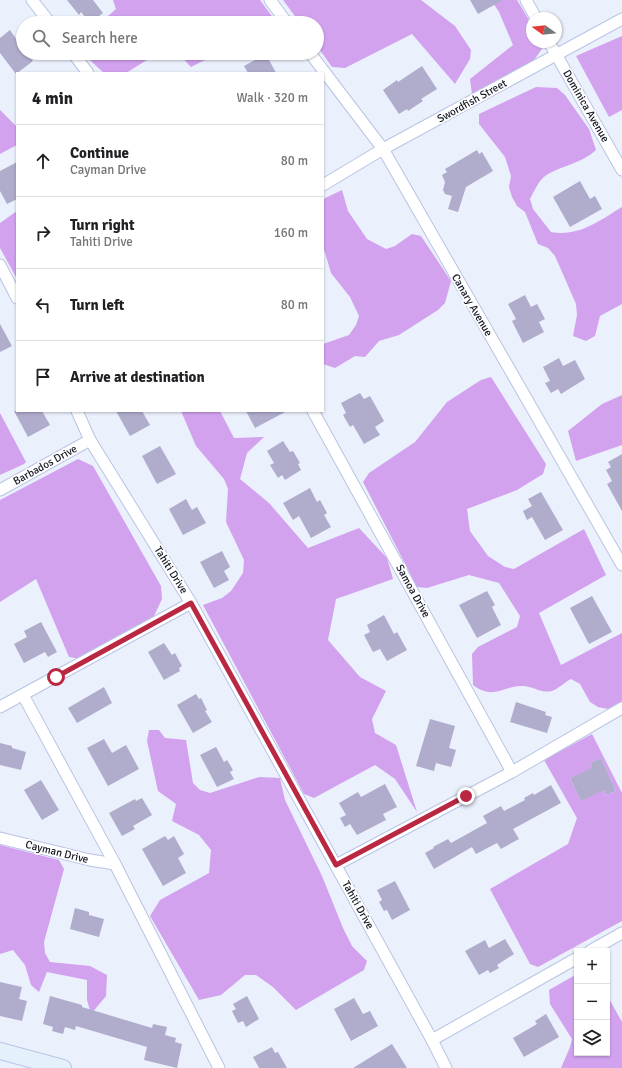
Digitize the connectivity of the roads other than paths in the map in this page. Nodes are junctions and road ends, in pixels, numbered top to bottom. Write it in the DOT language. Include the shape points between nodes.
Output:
graph roads {
  1 [pos="32,0"];
  2 [pos="270,0"];
  3 [pos="526,0"];
  4 [pos="533,12"];
  5 [pos="45,16"];
  6 [pos="282,16"];
  7 [pos="622,19"];
  8 [pos="552,48"];
  9 [pos="556,54"];
  10 [pos="78,60"];
  11 [pos="315,60"];
  12 [pos="87,72"];
  13 [pos="383,149"];
  14 [pos="622,170"];
  15 [pos="324,184"];
  16 [pos="0,265"];
  17 [pos="16,296"];
  18 [pos="77,412"];
  19 [pos="314,412"];
  20 [pos="90,440"];
  21 [pos="0,490"];
  22 [pos="622,565"];
  23 [pos="191,603"];
  24 [pos="23,695"];
  25 [pos="0,707"];
  26 [pos="622,708"];
  27 [pos="512,772"];
  28 [pos="0,838"];
  29 [pos="115,864"];
  30 [pos="336,865"];
  31 [pos="622,933"];
  32 [pos="595,948"];
  33 [pos="574,960"];
  34 [pos="432,1040"];
  35 [pos="0,1051"];
  36 [pos="63,1068"];
  37 [pos="219,1068"];
  38 [pos="446,1068"];
  1 -- 5 [label="street"];
  2 -- 6 [label="street"];
  3 -- 4 [label="street"];
  7 -- 9 [label="street, Swordfish Street"];
  8 -- 9 [label="street, Dominica Avenue"];
  9 -- 13 [label="street, Swordfish Street"];
  9 -- 14 [label="street, Dominica Avenue"];
  10 -- 12 [label="street"];
  11 -- 13 [label="street, Canary Avenue"];
  13 -- 15 [label="street, Swordfish Street"];
  13 -- 22 [label="street, Canary Avenue"];
  16 -- 17 [label="street"];
  18 -- 20 [label="street, Tahiti Drive"];
  19 -- 27 [label="street, Samoa Drive"];
  20 -- 21 [label="street, Barbados Drive"];
  20 -- 23 [label="street, Tahiti Drive"];
  23 -- 24 [label="street"];
  23 -- 30 [label="street, Tahiti Drive"];
  24 -- 25 [label="street"];
  24 -- 29 [label="street"];
  26 -- 27 [label="street"];
  27 -- 30 [label="street"];
  28 -- 29 [label="street, Cayman Drive"];
  29 -- 37 [label="street"];
  30 -- 34 [label="street, Tahiti Drive"];
  31 -- 32 [label="street"];
  33 -- 34 [label="street"];
  34 -- 38 [label="street, Tahiti Drive"];
  35 -- 36 [label="street"];
}
